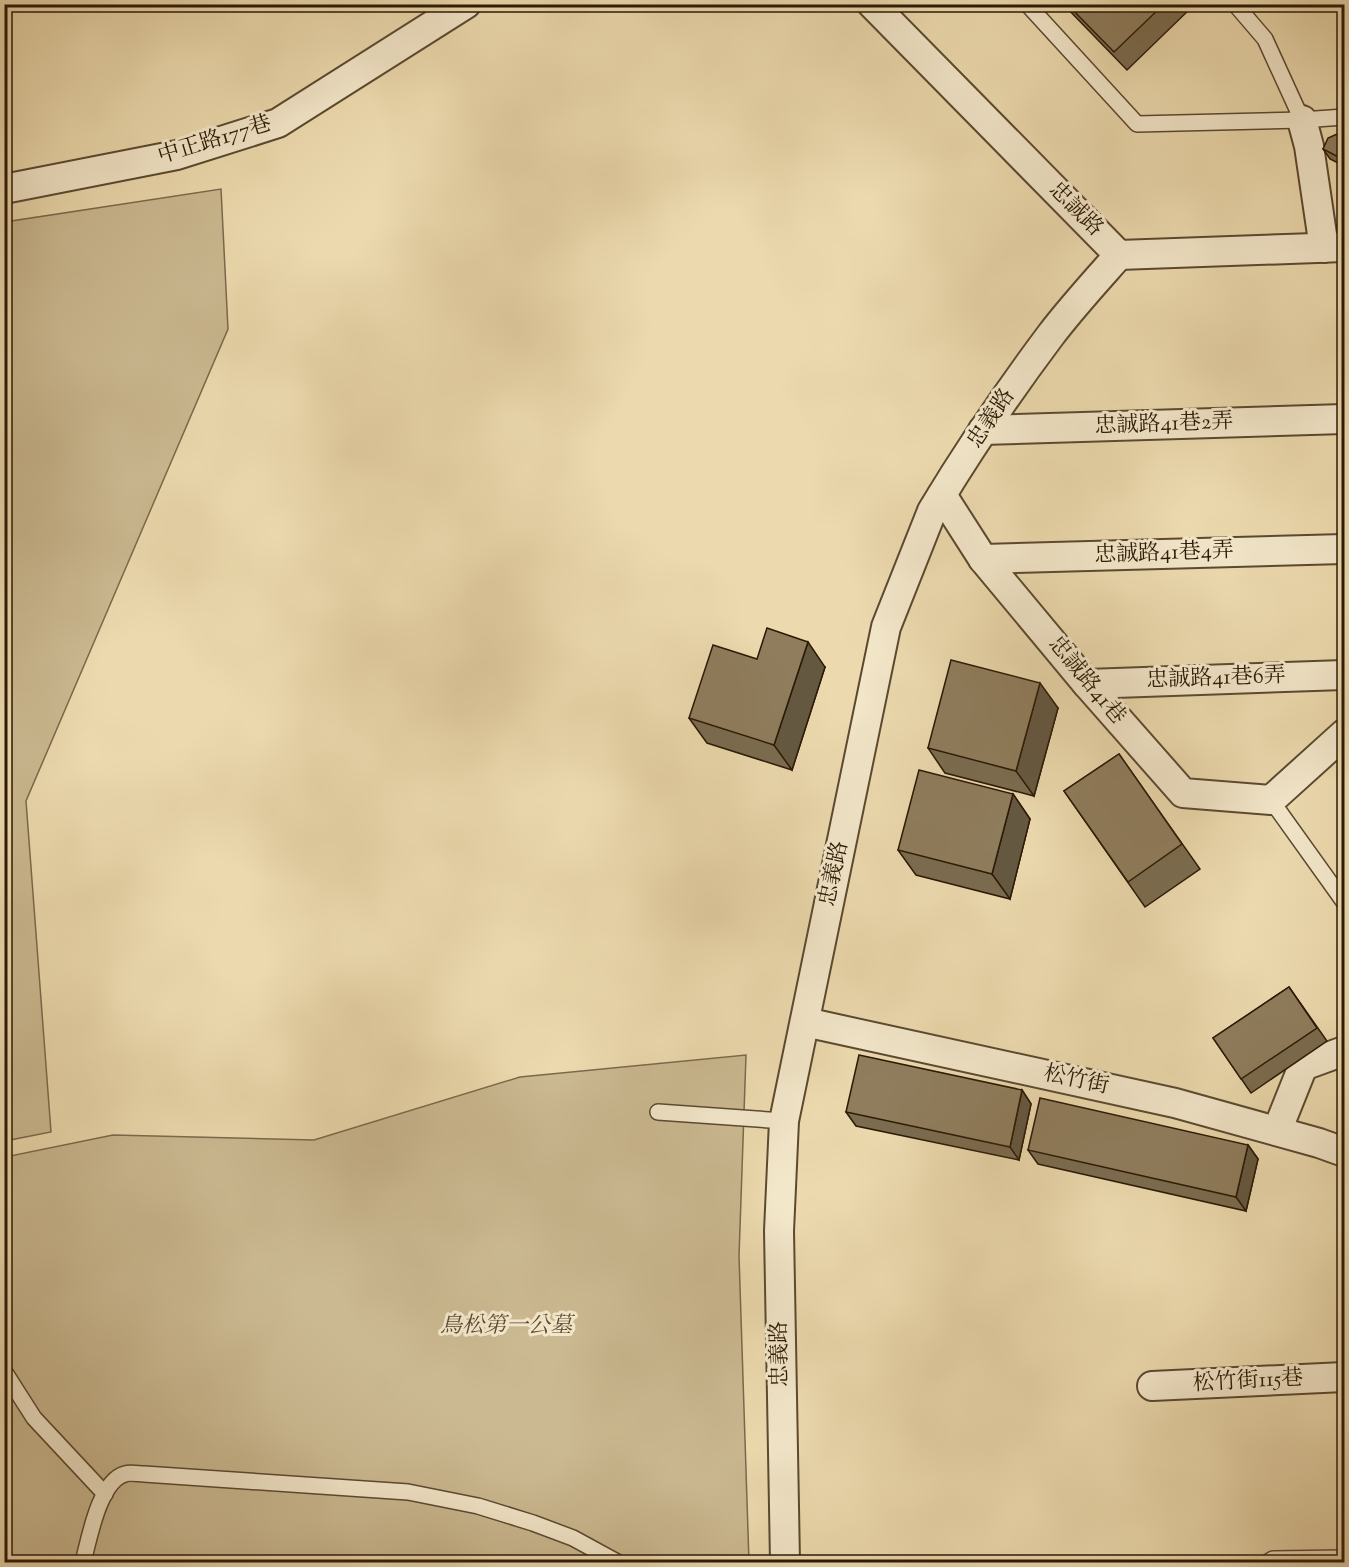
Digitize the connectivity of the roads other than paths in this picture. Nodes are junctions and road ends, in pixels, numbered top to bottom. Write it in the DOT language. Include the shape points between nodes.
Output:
graph roads {
  1 [pos="466,4"];
  2 [pos="872,4"];
  3 [pos="1027,4"];
  4 [pos="1235,4"];
  5 [pos="1344,117"];
  6 [pos="1302,120"];
  7 [pos="4,189"];
  8 [pos="1334,247"];
  9 [pos="1119,255"];
  10 [pos="1344,419"];
  11 [pos="983,430"];
  12 [pos="942,495"];
  13 [pos="1344,549"];
  14 [pos="983,559"];
  15 [pos="1344,675"];
  16 [pos="1087,684"];
  17 [pos="1344,734"];
  18 [pos="1271,800"];
  19 [pos="1344,902"];
  20 [pos="805,1022"];
  21 [pos="1344,1051"];
  22 [pos="658,1112"];
  23 [pos="784,1121"];
  24 [pos="1277,1131"];
  25 [pos="1344,1152"];
  26 [pos="4,1371"];
  27 [pos="1344,1377"];
  28 [pos="1152,1386"];
  29 [pos="105,1494"];
  30 [pos="1344,1558"];
  31 [pos="83,1563"];
  32 [pos="617,1563"];
  33 [pos="786,1563"];
  34 [pos="1268,1563"];
  1 -- 7 [label="street, 中正路177巷" via="278,123 177,155"];
  2 -- 9 [label="street, 忠誠路"];
  3 -- 6 [label="lane" via="1137,124"];
  4 -- 6 [label="lane" via="1265,39"];
  5 -- 6 [label="lane"];
  6 -- 8 [label="street"];
  8 -- 9 [label="street, 忠誠路"];
  9 -- 11 [label="street, 忠義路" via="1052,334"];
  10 -- 11 [label="street, 忠誠路41巷2弄"];
  11 -- 12 [label="street, 忠義路"];
  12 -- 14 [label="street, 忠誠路41巷"];
  12 -- 20 [label="street, 忠義路" via="886,627"];
  13 -- 14 [label="street, 忠誠路41巷4弄"];
  14 -- 16 [label="street, 忠誠路41巷"];
  15 -- 16 [label="street, 忠誠路41巷6弄"];
  16 -- 18 [label="street, 忠誠路41巷" via="1183,793"];
  17 -- 18 [label="street"];
  18 -- 19 [label="lane"];
  20 -- 23 [label="street, 忠義路"];
  20 -- 24 [label="street, 松竹街" via="1174,1102"];
  21 -- 24 [label="street" via="1303,1066"];
  22 -- 23 [label="lane"];
  23 -- 33 [label="street, 忠義路" via="779,1231"];
  24 -- 25 [label="street, 松竹街"];
  26 -- 29 [label="lane" via="34,1418"];
  27 -- 28 [label="street, 松竹街115巷"];
  29 -- 31 [label="lane" via="97,1508"];
  29 -- 32 [label="lane" via="125,1474 408,1492 478,1506 533,1523 573,1538"];
  30 -- 34 [label="lane" via="1273,1559"];
}
